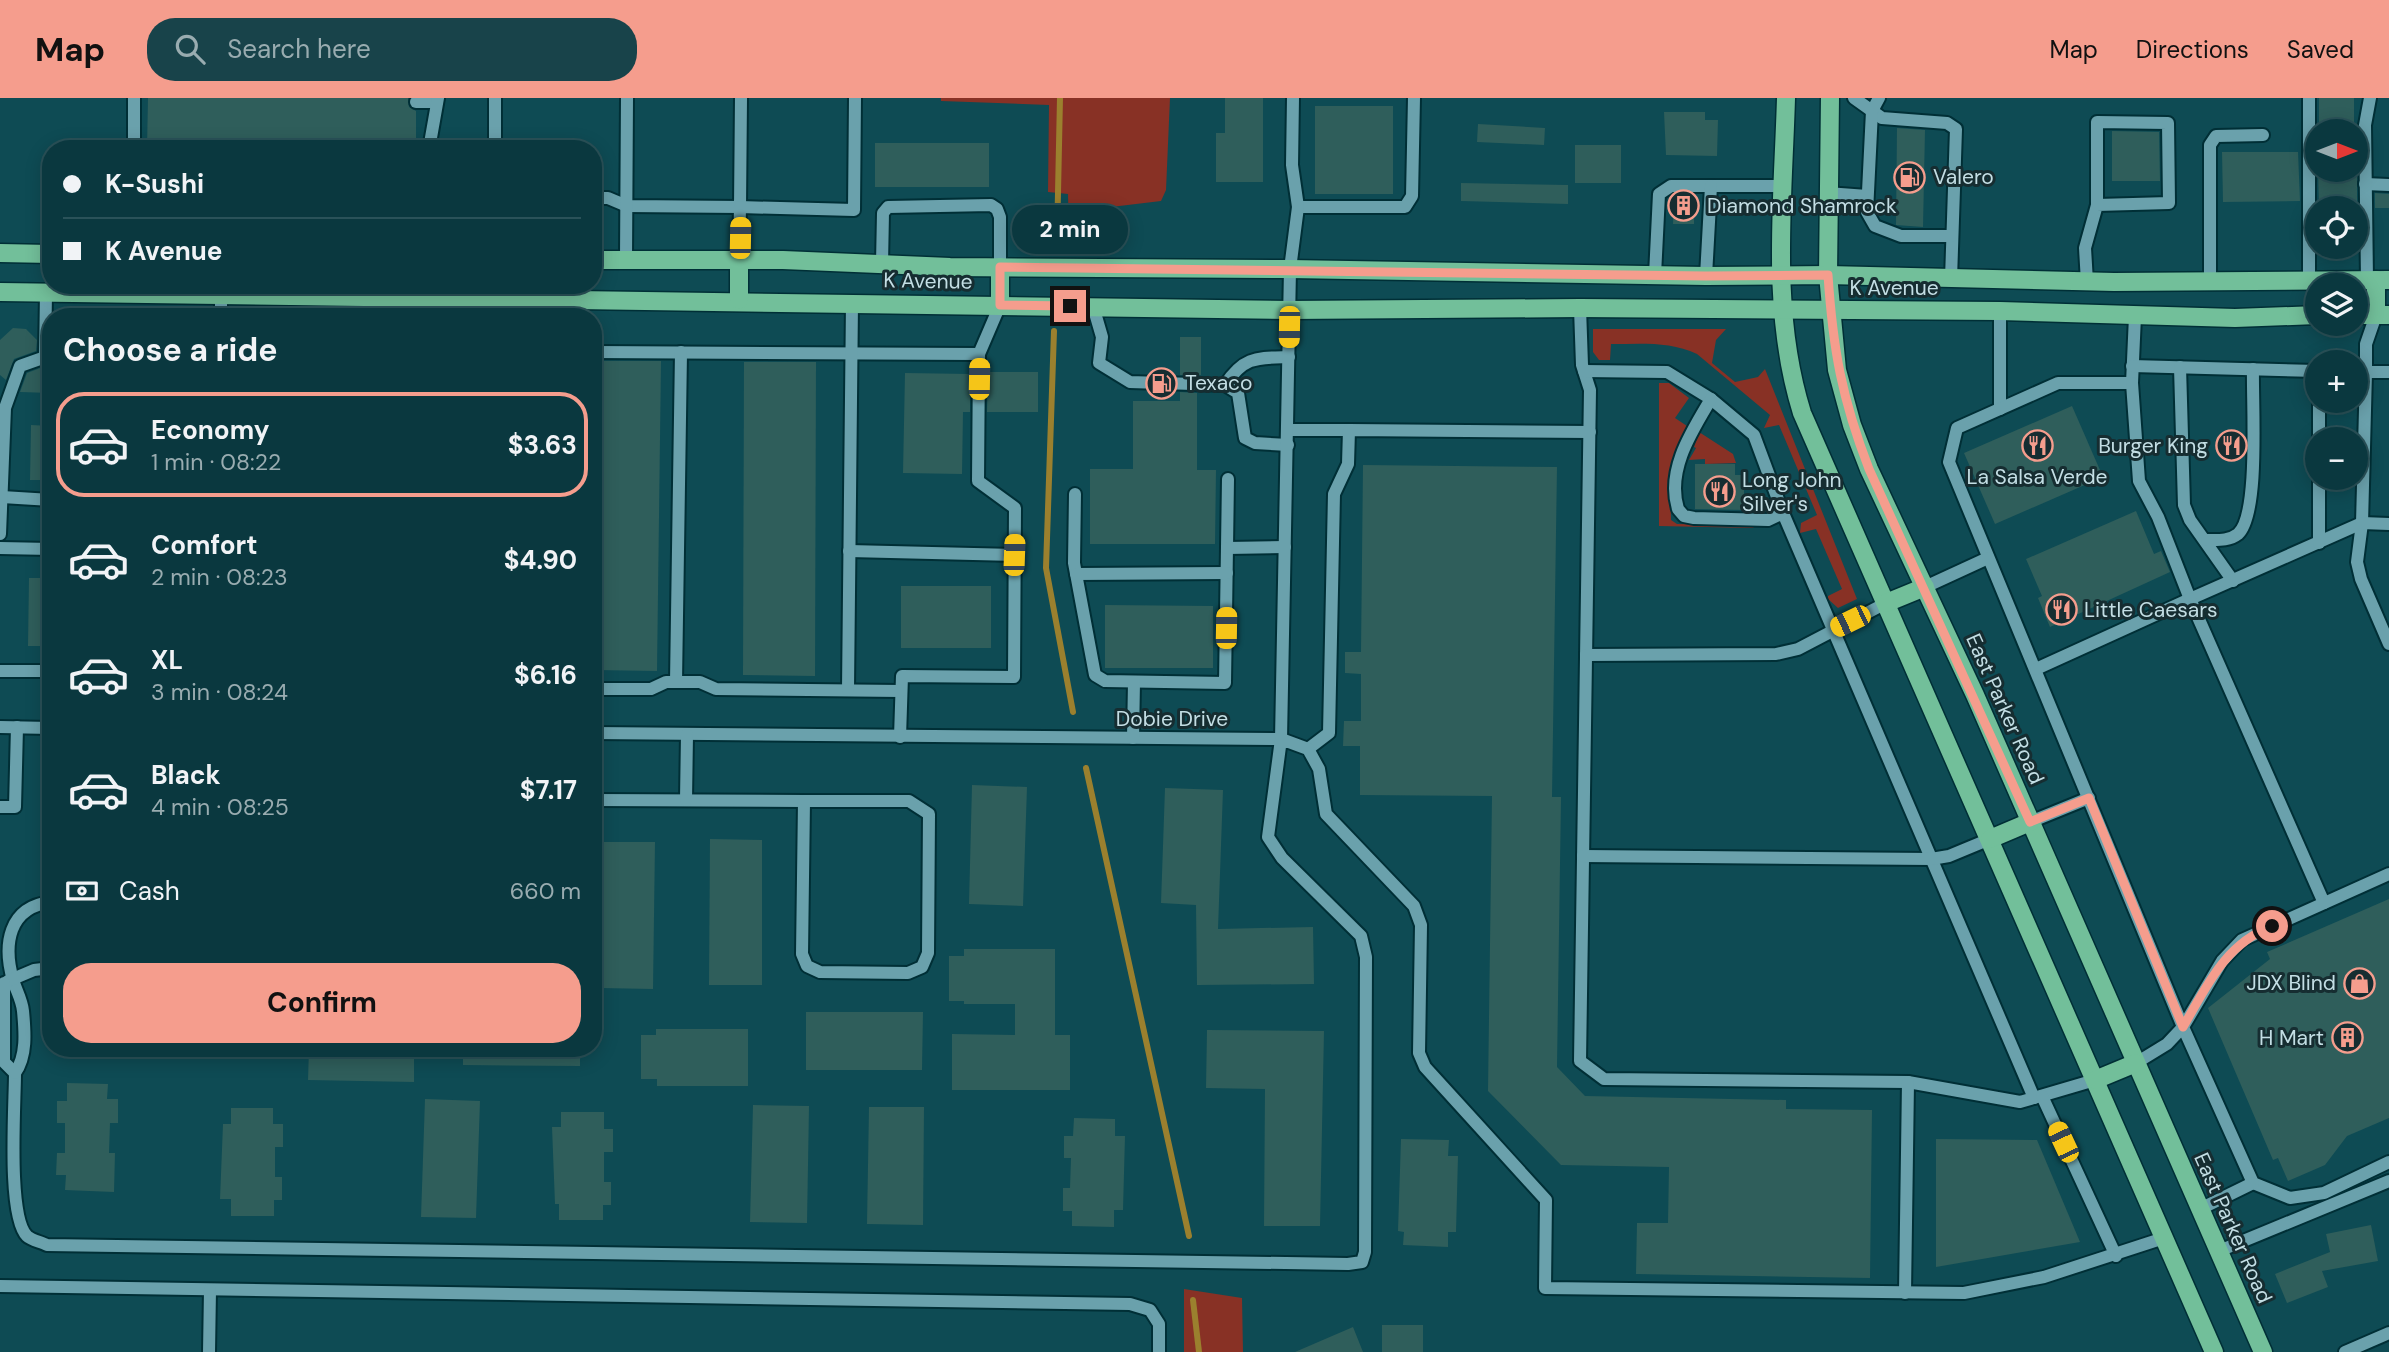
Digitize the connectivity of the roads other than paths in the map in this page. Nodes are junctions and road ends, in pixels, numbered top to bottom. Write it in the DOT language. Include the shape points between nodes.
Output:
graph roads {
  1 [pos="134,98"];
  2 [pos="495,98"];
  3 [pos="627,98"];
  4 [pos="741,98"];
  5 [pos="855,98"];
  6 [pos="1293,98"];
  7 [pos="1414,98"];
  8 [pos="1786,98"];
  9 [pos="1830,98"];
  10 [pos="1854,98"];
  11 [pos="1879,98"];
  12 [pos="2309,98"];
  13 [pos="2370,98"];
  14 [pos="438,100"];
  15 [pos="416,102"];
  16 [pos="1872,111"];
  17 [pos="2263,135"];
  18 [pos="134,140"];
  19 [pos="431,140"];
  20 [pos="495,140"];
  21 [pos="2365,184"];
  22 [pos="2389,185"];
  23 [pos="1711,186"];
  24 [pos="1783,186"];
  25 [pos="1827,193"];
  26 [pos="1867,196"];
  27 [pos="602,198"];
  28 [pos="2097,205"];
  29 [pos="627,206"];
  30 [pos="740,207"];
  31 [pos="1298,207"];
  32 [pos="1952,236"];
  33 [pos="0,253"];
  34 [pos="42,254"];
  35 [pos="602,260"];
  36 [pos="626,261"];
  37 [pos="739,261"];
  38 [pos="882,264"];
  39 [pos="1000,267"];
  40 [pos="1290,269"];
  41 [pos="2309,273"];
  42 [pos="1655,275"];
  43 [pos="1780,275"];
  44 [pos="1828,275"];
  45 [pos="1706,276"];
  46 [pos="1951,279"];
  47 [pos="2305,280"];
  48 [pos="2377,280"];
  49 [pos="2210,281"];
  50 [pos="2087,282"];
  51 [pos="0,292"];
  52 [pos="42,293"];
  53 [pos="221,294"];
  54 [pos="553,298"];
  55 [pos="430,300"];
  56 [pos="739,300"];
  57 [pos="852,302"];
  58 [pos="1000,305"];
  59 [pos="1093,306"];
  60 [pos="1580,307"];
  61 [pos="221,308"];
  62 [pos="554,308"];
  63 [pos="1783,309"];
  64 [pos="1289,310"];
  65 [pos="1831,310"];
  66 [pos="2000,311"];
  67 [pos="2305,315"];
  68 [pos="2383,315"];
  69 [pos="2135,316"];
  70 [pos="2365,350"];
  71 [pos="602,352"];
  72 [pos="681,352"];
  73 [pos="852,353"];
  74 [pos="979,354"];
  75 [pos="1289,357"];
  76 [pos="42,358"];
  77 [pos="2132,366"];
  78 [pos="2180,367"];
  79 [pos="2253,369"];
  80 [pos="1584,371"];
  81 [pos="2305,371"];
  82 [pos="2368,371"];
  83 [pos="2389,372"];
  84 [pos="2132,383"];
  85 [pos="1225,385"];
  86 [pos="1711,399"];
  87 [pos="3,408"];
  88 [pos="2000,409"];
  89 [pos="2361,413"];
  90 [pos="1288,430"];
  91 [pos="1349,430"];
  92 [pos="1590,432"];
  93 [pos="1288,445"];
  94 [pos="1228,479"];
  95 [pos="2319,490"];
  96 [pos="1074,494"];
  97 [pos="2,497"];
  98 [pos="42,499"];
  99 [pos="1783,513"];
  100 [pos="2362,523"];
  101 [pos="2389,524"];
  102 [pos="0,528"];
  103 [pos="0,534"];
  104 [pos="2207,540"];
  105 [pos="2319,543"];
  106 [pos="1285,547"];
  107 [pos="0,548"];
  108 [pos="1227,548"];
  109 [pos="42,549"];
  110 [pos="849,551"];
  111 [pos="1014,555"];
  112 [pos="1989,558"];
  113 [pos="1227,573"];
  114 [pos="1076,574"];
  115 [pos="2233,581"];
  116 [pos="1926,587"];
  117 [pos="2190,599"];
  118 [pos="1886,603"];
  119 [pos="1833,629"];
  120 [pos="2389,644"];
  121 [pos="1586,655"];
  122 [pos="2036,669"];
  123 [pos="0,671"];
  124 [pos="42,671"];
  125 [pos="676,682"];
  126 [pos="1134,682"];
  127 [pos="602,689"];
  128 [pos="848,690"];
  129 [pos="901,691"];
  130 [pos="0,727"];
  131 [pos="18,727"];
  132 [pos="42,728"];
  133 [pos="602,733"];
  134 [pos="687,734"];
  135 [pos="900,737"];
  136 [pos="1133,738"];
  137 [pos="1281,739"];
  138 [pos="1308,748"];
  139 [pos="2089,798"];
  140 [pos="602,800"];
  141 [pos="687,800"];
  142 [pos="804,801"];
  143 [pos="0,807"];
  144 [pos="2030,822"];
  145 [pos="1990,839"];
  146 [pos="1583,856"];
  147 [pos="1931,859"];
  148 [pos="2389,874"];
  149 [pos="2324,903"];
  150 [pos="42,906"];
  151 [pos="4,954"];
  152 [pos="42,969"];
  153 [pos="6,982"];
  154 [pos="2183,1027"];
  155 [pos="2,1032"];
  156 [pos="23,1032"];
  157 [pos="2136,1063"];
  158 [pos="15,1073"];
  159 [pos="2095,1080"];
  160 [pos="1908,1082"];
  161 [pos="2038,1097"];
  162 [pos="2389,1162"];
  163 [pos="2389,1181"];
  164 [pos="2253,1183"];
  165 [pos="2200,1209"];
  166 [pos="2164,1238"];
  167 [pos="2219,1251"];
  168 [pos="2116,1256"];
  169 [pos="0,1286"];
  170 [pos="210,1290"];
  171 [pos="1905,1293"];
  172 [pos="2389,1333"];
  173 [pos="209,1352"];
  174 [pos="1159,1352"];
  175 [pos="2214,1352"];
  176 [pos="2263,1352"];
  177 [pos="2344,1352"];
  1 -- 18 [label="street"];
  2 -- 20 [label="street"];
  3 -- 29 [label="street"];
  4 -- 30 [label="street"];
  5 -- 30 [label="street" via="854,210"];
  6 -- 31 [label="street" via="1292,165"];
  7 -- 31 [label="street" via="1412,197 1405,207"];
  8 -- 24 [label="main road"];
  9 -- 25 [label="main road, East Parker Road"];
  10 -- 16 [label="street"];
  11 -- 16 [label="street"];
  12 -- 41 [label="street"];
  13 -- 21 [label="street"];
  14 -- 15 [label="street"];
  14 -- 19 [label="street"];
  16 -- 26 [label="street"];
  16 -- 32 [label="street" via="1882,118 1947,123 1956,130"];
  17 -- 49 [label="street" via="2216,136 2210,145"];
  21 -- 22 [label="street"];
  21 -- 48 [label="street"];
  23 -- 24 [label="street"];
  23 -- 42 [label="street" via="1671,186 1659,194"];
  23 -- 45 [label="street"];
  24 -- 43 [label="main road"];
  25 -- 26 [label="street"];
  25 -- 44 [label="main road, East Parker Road"];
  26 -- 32 [label="street" via="1867,212 1875,226 1888,234"];
  27 -- 29 [label="street"];
  28 -- 28 [label="street" via="2097,122 2168,123 2169,203"];
  28 -- 50 [label="street" via="2085,248"];
  29 -- 30 [label="street"];
  29 -- 36 [label="street"];
  30 -- 37 [label="street"];
  31 -- 40 [label="street"];
  32 -- 46 [label="street"];
  33 -- 34 [label="main road"];
  35 -- 36 [label="main road, K Avenue"];
  36 -- 37 [label="main road, K Avenue"];
  37 -- 38 [label="main road, K Avenue"];
  37 -- 56 [label="main road"];
  38 -- 39 [label="main road, K Avenue"];
  38 -- 39 [label="street" via="883,214 888,207 991,205 1000,217"];
  39 -- 40 [label="main road, K Avenue"];
  39 -- 58 [label="main road"];
  40 -- 42 [label="main road, K Avenue"];
  40 -- 64 [label="street"];
  42 -- 45 [label="main road, K Avenue"];
  43 -- 44 [label="main road, K Avenue"];
  43 -- 45 [label="main road, K Avenue"];
  43 -- 63 [label="main road"];
  44 -- 46 [label="main road, K Avenue"];
  44 -- 65 [label="main road, East Parker Road"];
  46 -- 50 [label="main road, K Avenue"];
  47 -- 49 [label="main road, K Avenue"];
  48 -- 68 [label="main road"];
  49 -- 50 [label="main road, K Avenue"];
  51 -- 52 [label="main road, K Avenue"];
  53 -- 55 [label="main road, K Avenue"];
  53 -- 61 [label="street"];
  54 -- 55 [label="main road, K Avenue"];
  54 -- 56 [label="main road, K Avenue"];
  54 -- 62 [label="street"];
  56 -- 57 [label="main road, K Avenue"];
  57 -- 58 [label="main road, K Avenue"];
  57 -- 73 [label="street"];
  58 -- 59 [label="main road, K Avenue"];
  58 -- 74 [label="street"];
  59 -- 64 [label="main road, K Avenue"];
  59 -- 85 [label="street" via="1102,337 1099,363 1130,382"];
  60 -- 63 [label="main road, K Avenue"];
  60 -- 64 [label="main road, K Avenue"];
  60 -- 80 [label="street"];
  63 -- 65 [label="main road, K Avenue"];
  63 -- 118 [label="main road" via="1793,384 1802,413"];
  64 -- 75 [label="street"];
  65 -- 66 [label="main road, K Avenue"];
  65 -- 116 [label="main road, East Parker Road" via="1838,370 1852,425"];
  66 -- 69 [label="main road, K Avenue"];
  66 -- 88 [label="street"];
  67 -- 69 [label="main road, K Avenue"];
  68 -- 70 [label="street"];
  69 -- 77 [label="street"];
  71 -- 72 [label="street"];
  72 -- 73 [label="street"];
  72 -- 125 [label="street"];
  73 -- 74 [label="street"];
  73 -- 110 [label="street"];
  74 -- 111 [label="street" via="978,481 1015,508"];
  75 -- 85 [label="street" via="1252,358 1235,370"];
  75 -- 90 [label="street"];
  76 -- 87 [label="street" via="20,366"];
  77 -- 78 [label="street"];
  77 -- 84 [label="street"];
  78 -- 79 [label="street"];
  78 -- 104 [label="street" via="2184,505"];
  79 -- 81 [label="street"];
  79 -- 104 [label="street" via="2250,513 2236,535"];
  80 -- 86 [label="street" via="1667,372"];
  80 -- 92 [label="street" via="1590,390"];
  82 -- 83 [label="street"];
  84 -- 88 [label="street" via="2058,383"];
  84 -- 117 [label="street" via="2140,481"];
  85 -- 93 [label="street" via="1238,393 1245,438"];
  86 -- 99 [label="street" via="1754,435"];
  86 -- 99 [label="street" via="1681,458 1676,478 1678,509 1694,518 1768,520"];
  87 -- 97 [label="street"];
  88 -- 112 [label="street" via="1957,428 1950,462"];
  89 -- 100 [label="street"];
  90 -- 91 [label="street"];
  90 -- 93 [label="street"];
  91 -- 92 [label="street"];
  91 -- 138 [label="street" via="1348,464 1334,494 1329,733"];
  92 -- 121 [label="street"];
  93 -- 106 [label="street"];
  94 -- 108 [label="street"];
  95 -- 105 [label="street"];
  96 -- 114 [label="street"];
  97 -- 98 [label="street"];
  97 -- 102 [label="street"];
  99 -- 119 [label="street"];
  100 -- 101 [label="street"];
  100 -- 105 [label="street"];
  100 -- 120 [label="street" via="2357,562"];
  102 -- 103 [label="street"];
  104 -- 115 [label="street"];
  105 -- 115 [label="street"];
  106 -- 108 [label="street"];
  106 -- 137 [label="street"];
  107 -- 109 [label="street"];
  108 -- 113 [label="street"];
  110 -- 111 [label="street"];
  110 -- 128 [label="street"];
  111 -- 129 [label="street" via="1014,677 902,676"];
  112 -- 116 [label="street"];
  112 -- 122 [label="street"];
  113 -- 114 [label="street"];
  113 -- 126 [label="street" via="1225,682"];
  114 -- 126 [label="street" via="1095,676"];
  115 -- 117 [label="street"];
  116 -- 118 [label="main road"];
  116 -- 144 [label="main road, East Parker Road"];
  117 -- 122 [label="street"];
  117 -- 149 [label="street"];
  118 -- 119 [label="street"];
  118 -- 145 [label="main road"];
  119 -- 121 [label="street" via="1798,649 1776,654"];
  119 -- 147 [label="street"];
  121 -- 146 [label="street"];
  122 -- 139 [label="street"];
  123 -- 124 [label="street"];
  125 -- 127 [label="street" via="651,689"];
  125 -- 128 [label="street" via="701,682 716,690"];
  126 -- 136 [label="street"];
  128 -- 129 [label="street"];
  129 -- 135 [label="street"];
  130 -- 131 [label="street"];
  131 -- 132 [label="street"];
  131 -- 143 [label="street" via="15,807"];
  133 -- 134 [label="street, Dobie Drive"];
  134 -- 135 [label="street, Dobie Drive"];
  134 -- 141 [label="street"];
  135 -- 136 [label="street, Dobie Drive"];
  136 -- 137 [label="street, Dobie Drive"];
  137 -- 138 [label="street, Dobie Drive"];
  137 -- 158 [label="street" via="1268,837 1282,858 1361,936 1366,957 1362,1262 47,1245 27,1237 19,1223"];
  138 -- 171 [label="street" via="1320,769 1326,814 1414,906 1421,925 1419,1053 1425,1067 1546,1200 1545,1289"];
  139 -- 144 [label="street"];
  139 -- 154 [label="street"];
  140 -- 141 [label="street"];
  141 -- 142 [label="street"];
  142 -- 142 [label="street" via="909,801 929,814 928,953 922,967 908,972 820,972 807,966 802,954"];
  144 -- 145 [label="main road"];
  144 -- 157 [label="main road, East Parker Road"];
  145 -- 147 [label="street"];
  145 -- 159 [label="main road"];
  146 -- 147 [label="street"];
  146 -- 160 [label="street" via="1580,1061 1604,1079"];
  147 -- 161 [label="street"];
  148 -- 149 [label="street"];
  149 -- 154 [label="street" via="2253,933 2234,947"];
  150 -- 151 [label="street" via="21,914 9,931"];
  151 -- 153 [label="street"];
  152 -- 153 [label="street"];
  153 -- 155 [label="street"];
  153 -- 156 [label="street" via="23,1009"];
  154 -- 157 [label="street" via="2167,1044"];
  154 -- 164 [label="street"];
  155 -- 156 [label="street"];
  155 -- 158 [label="street" via="4,1062"];
  156 -- 158 [label="street" via="23,1061"];
  157 -- 159 [label="main road"];
  157 -- 165 [label="main road, East Parker Road"];
  159 -- 161 [label="street"];
  159 -- 166 [label="main road"];
  160 -- 161 [label="street" via="2020,1102"];
  160 -- 171 [label="street"];
  161 -- 168 [label="street"];
  162 -- 164 [label="street" via="2324,1193 2290,1198"];
  163 -- 167 [label="street"];
  164 -- 165 [label="street"];
  165 -- 167 [label="main road, East Parker Road"];
  166 -- 168 [label="street"];
  166 -- 175 [label="main road"];
  167 -- 176 [label="main road, East Parker Road"];
  168 -- 171 [label="street" via="1964,1293"];
  169 -- 170 [label="street"];
  170 -- 173 [label="street"];
  170 -- 174 [label="street" via="1130,1304 1150,1310 1159,1324"];
  172 -- 177 [label="street"];
}
